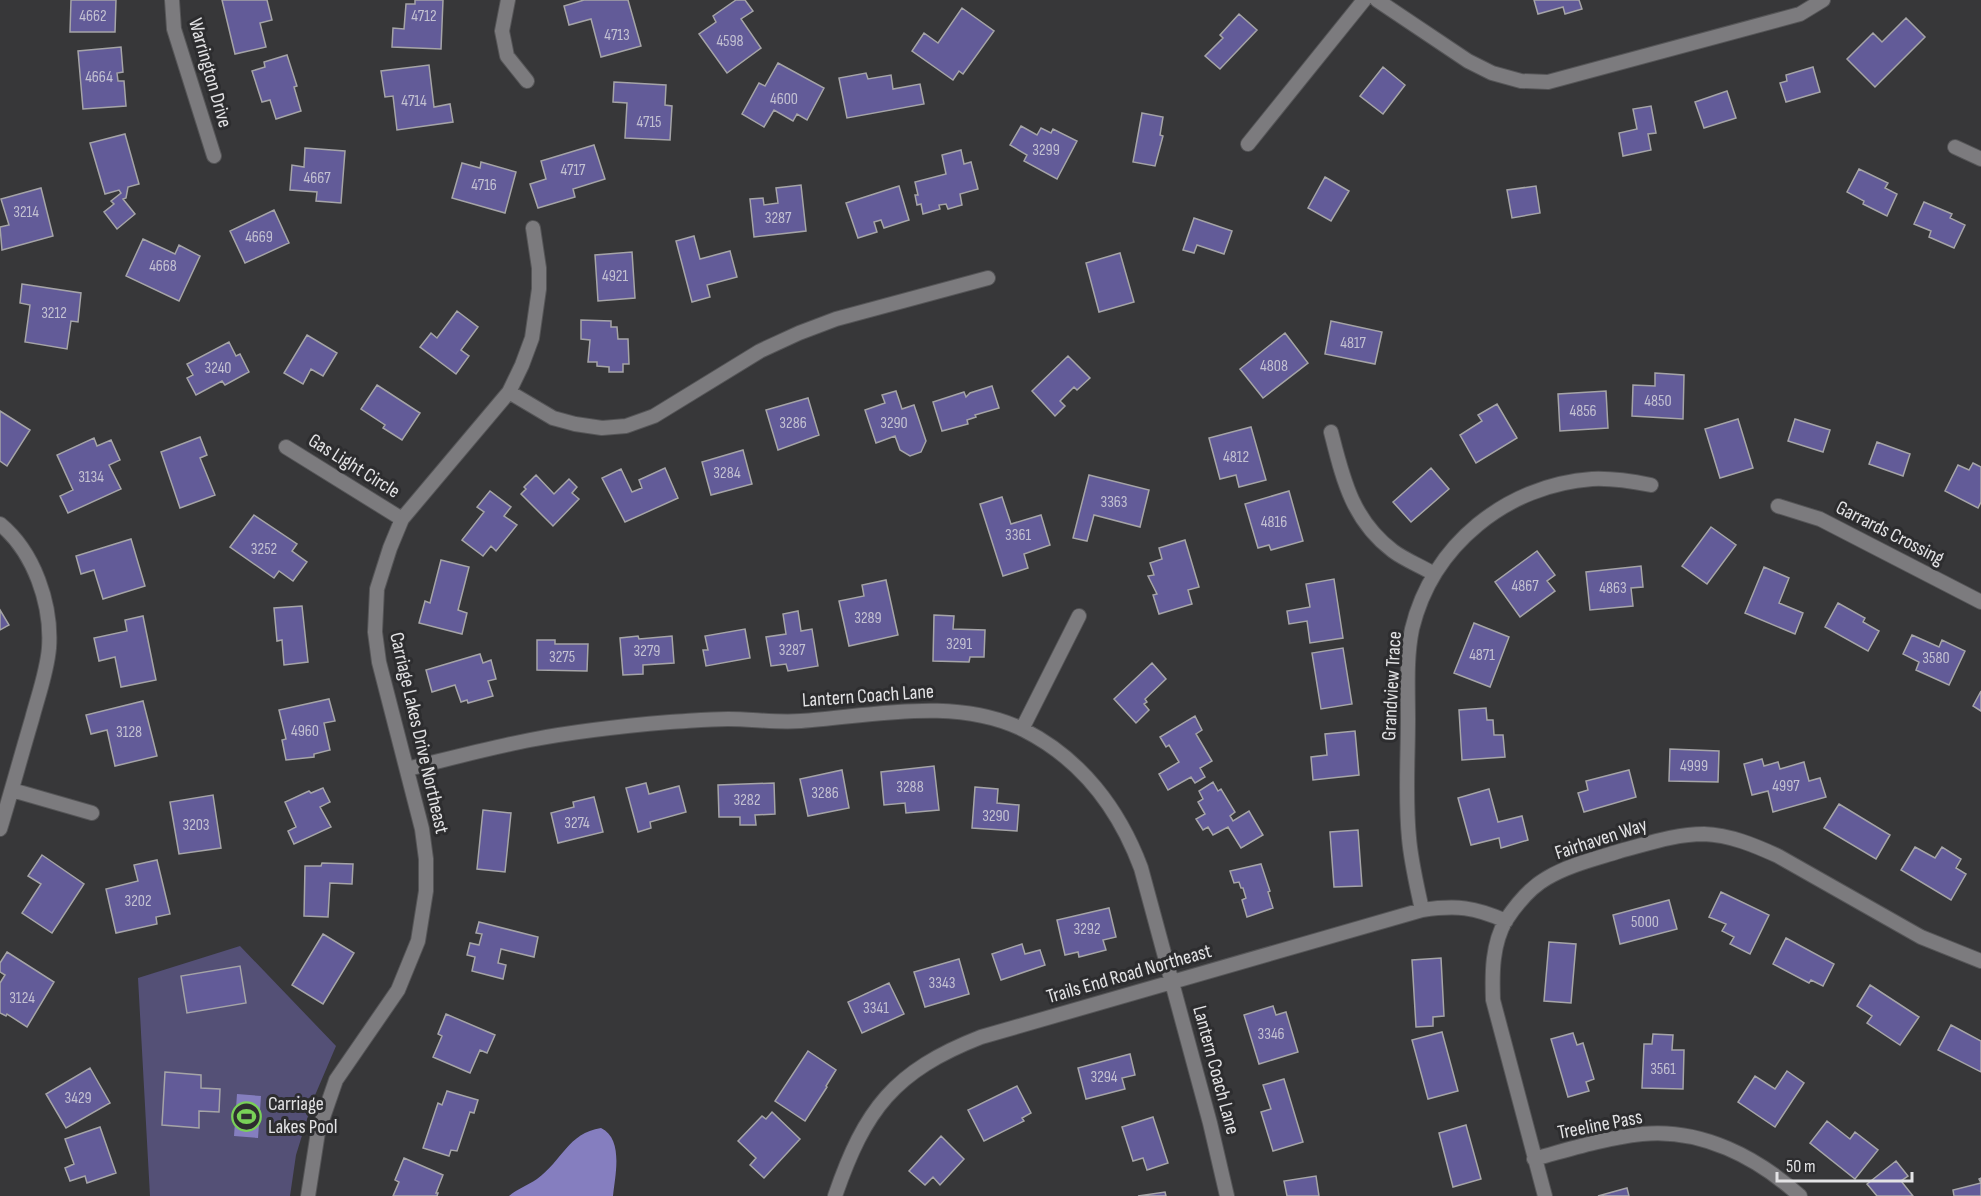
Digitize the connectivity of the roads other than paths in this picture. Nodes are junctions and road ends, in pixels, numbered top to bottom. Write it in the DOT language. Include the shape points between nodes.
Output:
graph roads {
  1 [pos="172,0"];
  2 [pos="508,0"];
  3 [pos="1364,0"];
  4 [pos="1377,0"];
  5 [pos="1823,0"];
  6 [pos="526,81"];
  7 [pos="1248,144"];
  8 [pos="1955,147"];
  9 [pos="214,156"];
  10 [pos="1981,159"];
  11 [pos="533,228"];
  12 [pos="988,278"];
  13 [pos="509,392"];
  14 [pos="1331,432"];
  15 [pos="286,447"];
  16 [pos="1651,485"];
  17 [pos="1778,506"];
  18 [pos="402,519"];
  19 [pos="0,524"];
  20 [pos="1434,574"];
  21 [pos="1981,602"];
  22 [pos="1079,616"];
  23 [pos="1022,729"];
  24 [pos="407,769"];
  25 [pos="12,790"];
  26 [pos="92,813"];
  27 [pos="0,829"];
  28 [pos="1422,909"];
  29 [pos="1506,921"];
  30 [pos="1981,961"];
  31 [pos="1172,982"];
  32 [pos="1534,1159"];
  33 [pos="308,1196"];
  34 [pos="835,1196"];
  35 [pos="1227,1196"];
  36 [pos="1545,1196"];
  37 [pos="1800,1196"];
  1 -- 9 [label="street, Warrington Drive" via="174,29"];
  2 -- 6 [label="street" via="502,31 507,56"];
  3 -- 7 [label="street"];
  4 -- 5 [label="street" via="1492,73 1521,81 1548,82 1800,14"];
  8 -- 10 [label="street"];
  11 -- 13 [label="street, Carriage Lakes Drive Northeast" via="539,268 537,312 532,338"];
  12 -- 13 [label="street" via="798,333 760,351 654,416 626,426 602,428 553,418"];
  13 -- 18 [label="street, Carriage Lakes Drive Northeast"];
  14 -- 20 [label="street" via="1353,505 1367,527 1395,552"];
  15 -- 18 [label="street, Gas Light Circle"];
  16 -- 20 [label="street, Grandview Trace" via="1622,479 1592,479 1529,494 1494,511 1475,526"];
  17 -- 21 [label="street, Garrards Crossing" via="1828,524"];
  18 -- 24 [label="street, Carriage Lakes Drive Northeast" via="377,589 375,632"];
  19 -- 25 [label="street" via="17,542 36,574 49,631 45,667"];
  20 -- 28 [label="street, Grandview Trace" via="1412,629 1408,663 1409,837"];
  22 -- 23 [label="street"];
  23 -- 24 [label="street, Lantern Coach Lane" via="974,715 903,710 797,721 672,722 574,732"];
  23 -- 31 [label="street, Lantern Coach Lane" via="1074,764 1115,812 1141,868"];
  24 -- 33 [label="street, Carriage Lakes Drive Northeast" via="426,859 426,891 418,941 398,990 336,1080 318,1132"];
  25 -- 26 [label="street"];
  25 -- 27 [label="street"];
  28 -- 29 [label="street, Trails End Road Northeast" via="1467,907"];
  28 -- 31 [label="street, Trails End Road Northeast"];
  29 -- 30 [label="street, Fairhaven Way" via="1523,898 1545,879 1574,865 1666,838 1703,834 1730,838 1778,856 1921,937"];
  29 -- 32 [label="street, Fairhaven Way" via="1492,972 1493,1000"];
  31 -- 34 [label="street, Trails End Road Northeast" via="981,1038 926,1062 886,1096 867,1121"];
  31 -- 35 [label="street, Lantern Coach Lane"];
  32 -- 36 [label="street, Fairhaven Way"];
  32 -- 37 [label="street, Treeline Pass" via="1610,1139 1679,1135 1714,1142 1745,1155"];
}
